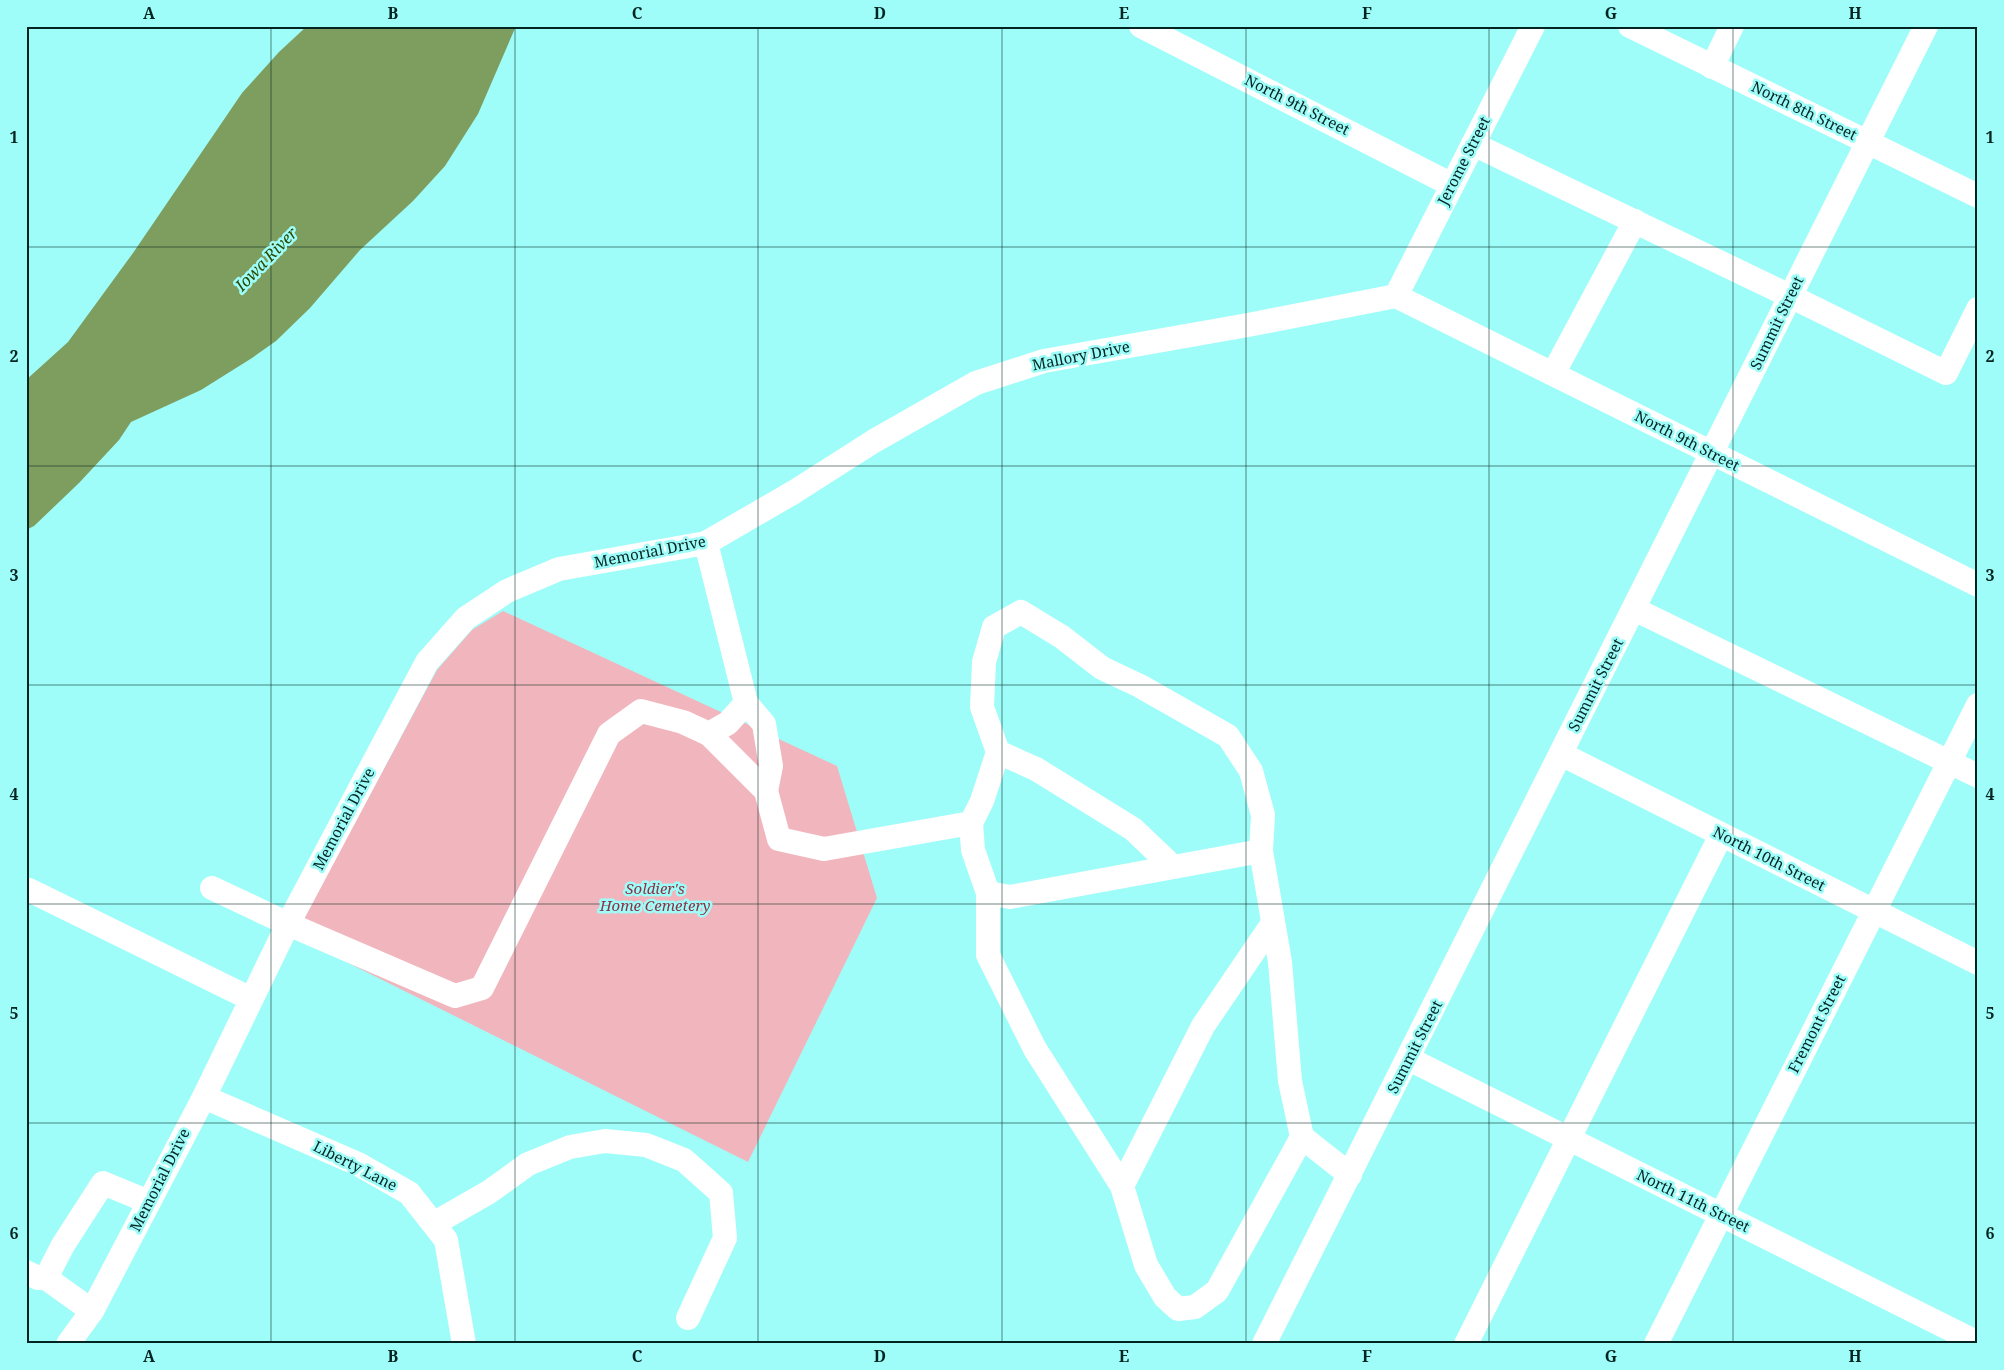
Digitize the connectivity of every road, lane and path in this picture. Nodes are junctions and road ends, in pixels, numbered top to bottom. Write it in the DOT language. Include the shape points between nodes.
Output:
graph roads {
  1 [pos="1141,26"];
  2 [pos="1532,26"];
  3 [pos="1630,26"];
  4 [pos="1732,26"];
  5 [pos="1926,26"];
  6 [pos="1712,66"];
  7 [pos="1868,142"];
  8 [pos="1473,144"];
  9 [pos="1452,185"];
  10 [pos="1978,196"];
  11 [pos="1635,221"];
  12 [pos="1396,296"];
  13 [pos="1790,296"];
  14 [pos="1978,309"];
  15 [pos="1552,374"];
  16 [pos="1712,454"];
  17 [pos="794,492"];
  18 [pos="706,543"];
  19 [pos="1978,585"];
  20 [pos="1634,609"];
  21 [pos="746,703"];
  22 [pos="1978,705"];
  23 [pos="709,734"];
  24 [pos="998,752"];
  25 [pos="1562,754"];
  26 [pos="1949,762"];
  27 [pos="1978,776"];
  28 [pos="766,792"];
  29 [pos="971,823"];
  30 [pos="1721,835"];
  31 [pos="1261,851"];
  32 [pos="1173,867"];
  33 [pos="212,888"];
  34 [pos="26,891"];
  35 [pos="988,893"];
  36 [pos="1874,912"];
  37 [pos="1273,923"];
  38 [pos="288,924"];
  39 [pos="1978,963"];
  40 [pos="251,999"];
  41 [pos="1409,1059"];
  42 [pos="204,1097"];
  43 [pos="1302,1137"];
  44 [pos="1569,1139"];
  45 [pos="1350,1175"];
  46 [pos="1122,1186"];
  47 [pos="149,1202"];
  48 [pos="1721,1214"];
  49 [pos="435,1223"];
  50 [pos="36,1275"];
  51 [pos="92,1311"];
  52 [pos="688,1318"];
  53 [pos="1978,1342"];
  54 [pos="68,1344"];
  55 [pos="464,1344"];
  56 [pos="1264,1344"];
  57 [pos="1466,1344"];
  58 [pos="1656,1344"];
  1 -- 9 [label="street, North 9th Street"];
  2 -- 8 [label="street, Jerome Street"];
  3 -- 6 [label="street, North 8th Street"];
  4 -- 6 [label="street"];
  5 -- 7 [label="street, Summit Street"];
  6 -- 7 [label="street, North 8th Street"];
  7 -- 10 [label="street, North 8th Street"];
  7 -- 13 [label="street, Summit Street"];
  8 -- 9 [label="street, Jerome Street"];
  8 -- 11 [label="street"];
  9 -- 12 [label="street, Jerome Street"];
  11 -- 13 [label="street"];
  11 -- 15 [label="street"];
  12 -- 15 [label="street, North 9th Street"];
  12 -- 17 [label="street, Mallory Drive" via="1044,360 976,383 874,441"];
  13 -- 14 [label="street" via="1946,372"];
  13 -- 16 [label="street, Summit Street"];
  15 -- 16 [label="street, North 9th Street"];
  16 -- 19 [label="street, North 9th Street"];
  16 -- 20 [label="street, Summit Street"];
  17 -- 18 [label="street, Memorial Drive"];
  18 -- 21 [label="street"];
  18 -- 38 [label="street, Memorial Drive" via="559,569 507,591 466,618 427,662"];
  20 -- 25 [label="street, Summit Street"];
  20 -- 26 [label="street"];
  21 -- 23 [label="street" via="728,723"];
  21 -- 28 [label="street" via="764,724 771,766"];
  22 -- 26 [label="street, Fremont Street"];
  23 -- 28 [label="street"];
  23 -- 38 [label="street" via="683,722 641,711 609,734 482,988 455,996"];
  24 -- 29 [label="street"];
  24 -- 31 [label="street" via="982,707 984,662 994,627 1021,612 1062,637 1102,668 1228,736 1251,771 1263,815"];
  24 -- 32 [label="street" via="1036,769 1133,829"];
  25 -- 30 [label="street, North 10th Street"];
  25 -- 41 [label="street, Summit Street"];
  26 -- 27 [label="street"];
  26 -- 36 [label="street, Fremont Street"];
  28 -- 29 [label="street" via="779,839 824,849"];
  29 -- 35 [label="street" via="973,850"];
  30 -- 36 [label="street, North 10th Street"];
  30 -- 44 [label="street"];
  31 -- 32 [label="street"];
  31 -- 37 [label="street"];
  32 -- 35 [label="street" via="1010,897"];
  33 -- 38 [label="street"];
  34 -- 40 [label="street"];
  35 -- 46 [label="street" via="988,955 1035,1049"];
  36 -- 39 [label="street, North 10th Street"];
  36 -- 48 [label="street, Fremont Street"];
  37 -- 43 [label="street" via="1280,962 1290,1081"];
  37 -- 46 [label="street" via="1203,1026"];
  38 -- 40 [label="street, Memorial Drive"];
  40 -- 42 [label="street, Memorial Drive"];
  41 -- 44 [label="street, North 11th Street"];
  41 -- 45 [label="street, Summit Street"];
  42 -- 47 [label="street, Memorial Drive"];
  42 -- 49 [label="street, Liberty Lane" via="358,1164 409,1193"];
  43 -- 45 [label="street"];
  43 -- 46 [label="street" via="1217,1291 1196,1307 1178,1309 1165,1297 1146,1265"];
  44 -- 48 [label="street, North 11th Street"];
  44 -- 57 [label="street"];
  45 -- 56 [label="street, Summit Street"];
  47 -- 50 [label="street" via="103,1183 63,1245"];
  47 -- 51 [label="street, Memorial Drive"];
  48 -- 53 [label="street, North 11th Street"];
  48 -- 58 [label="street, Fremont Street"];
  49 -- 52 [label="street" via="489,1192 528,1164 570,1147 606,1141 646,1145 684,1160 722,1193 725,1238"];
  49 -- 55 [label="street, Liberty Lane" via="446,1240"];
  50 -- 51 [label="street"];
  51 -- 54 [label="street, Memorial Drive"];
}
